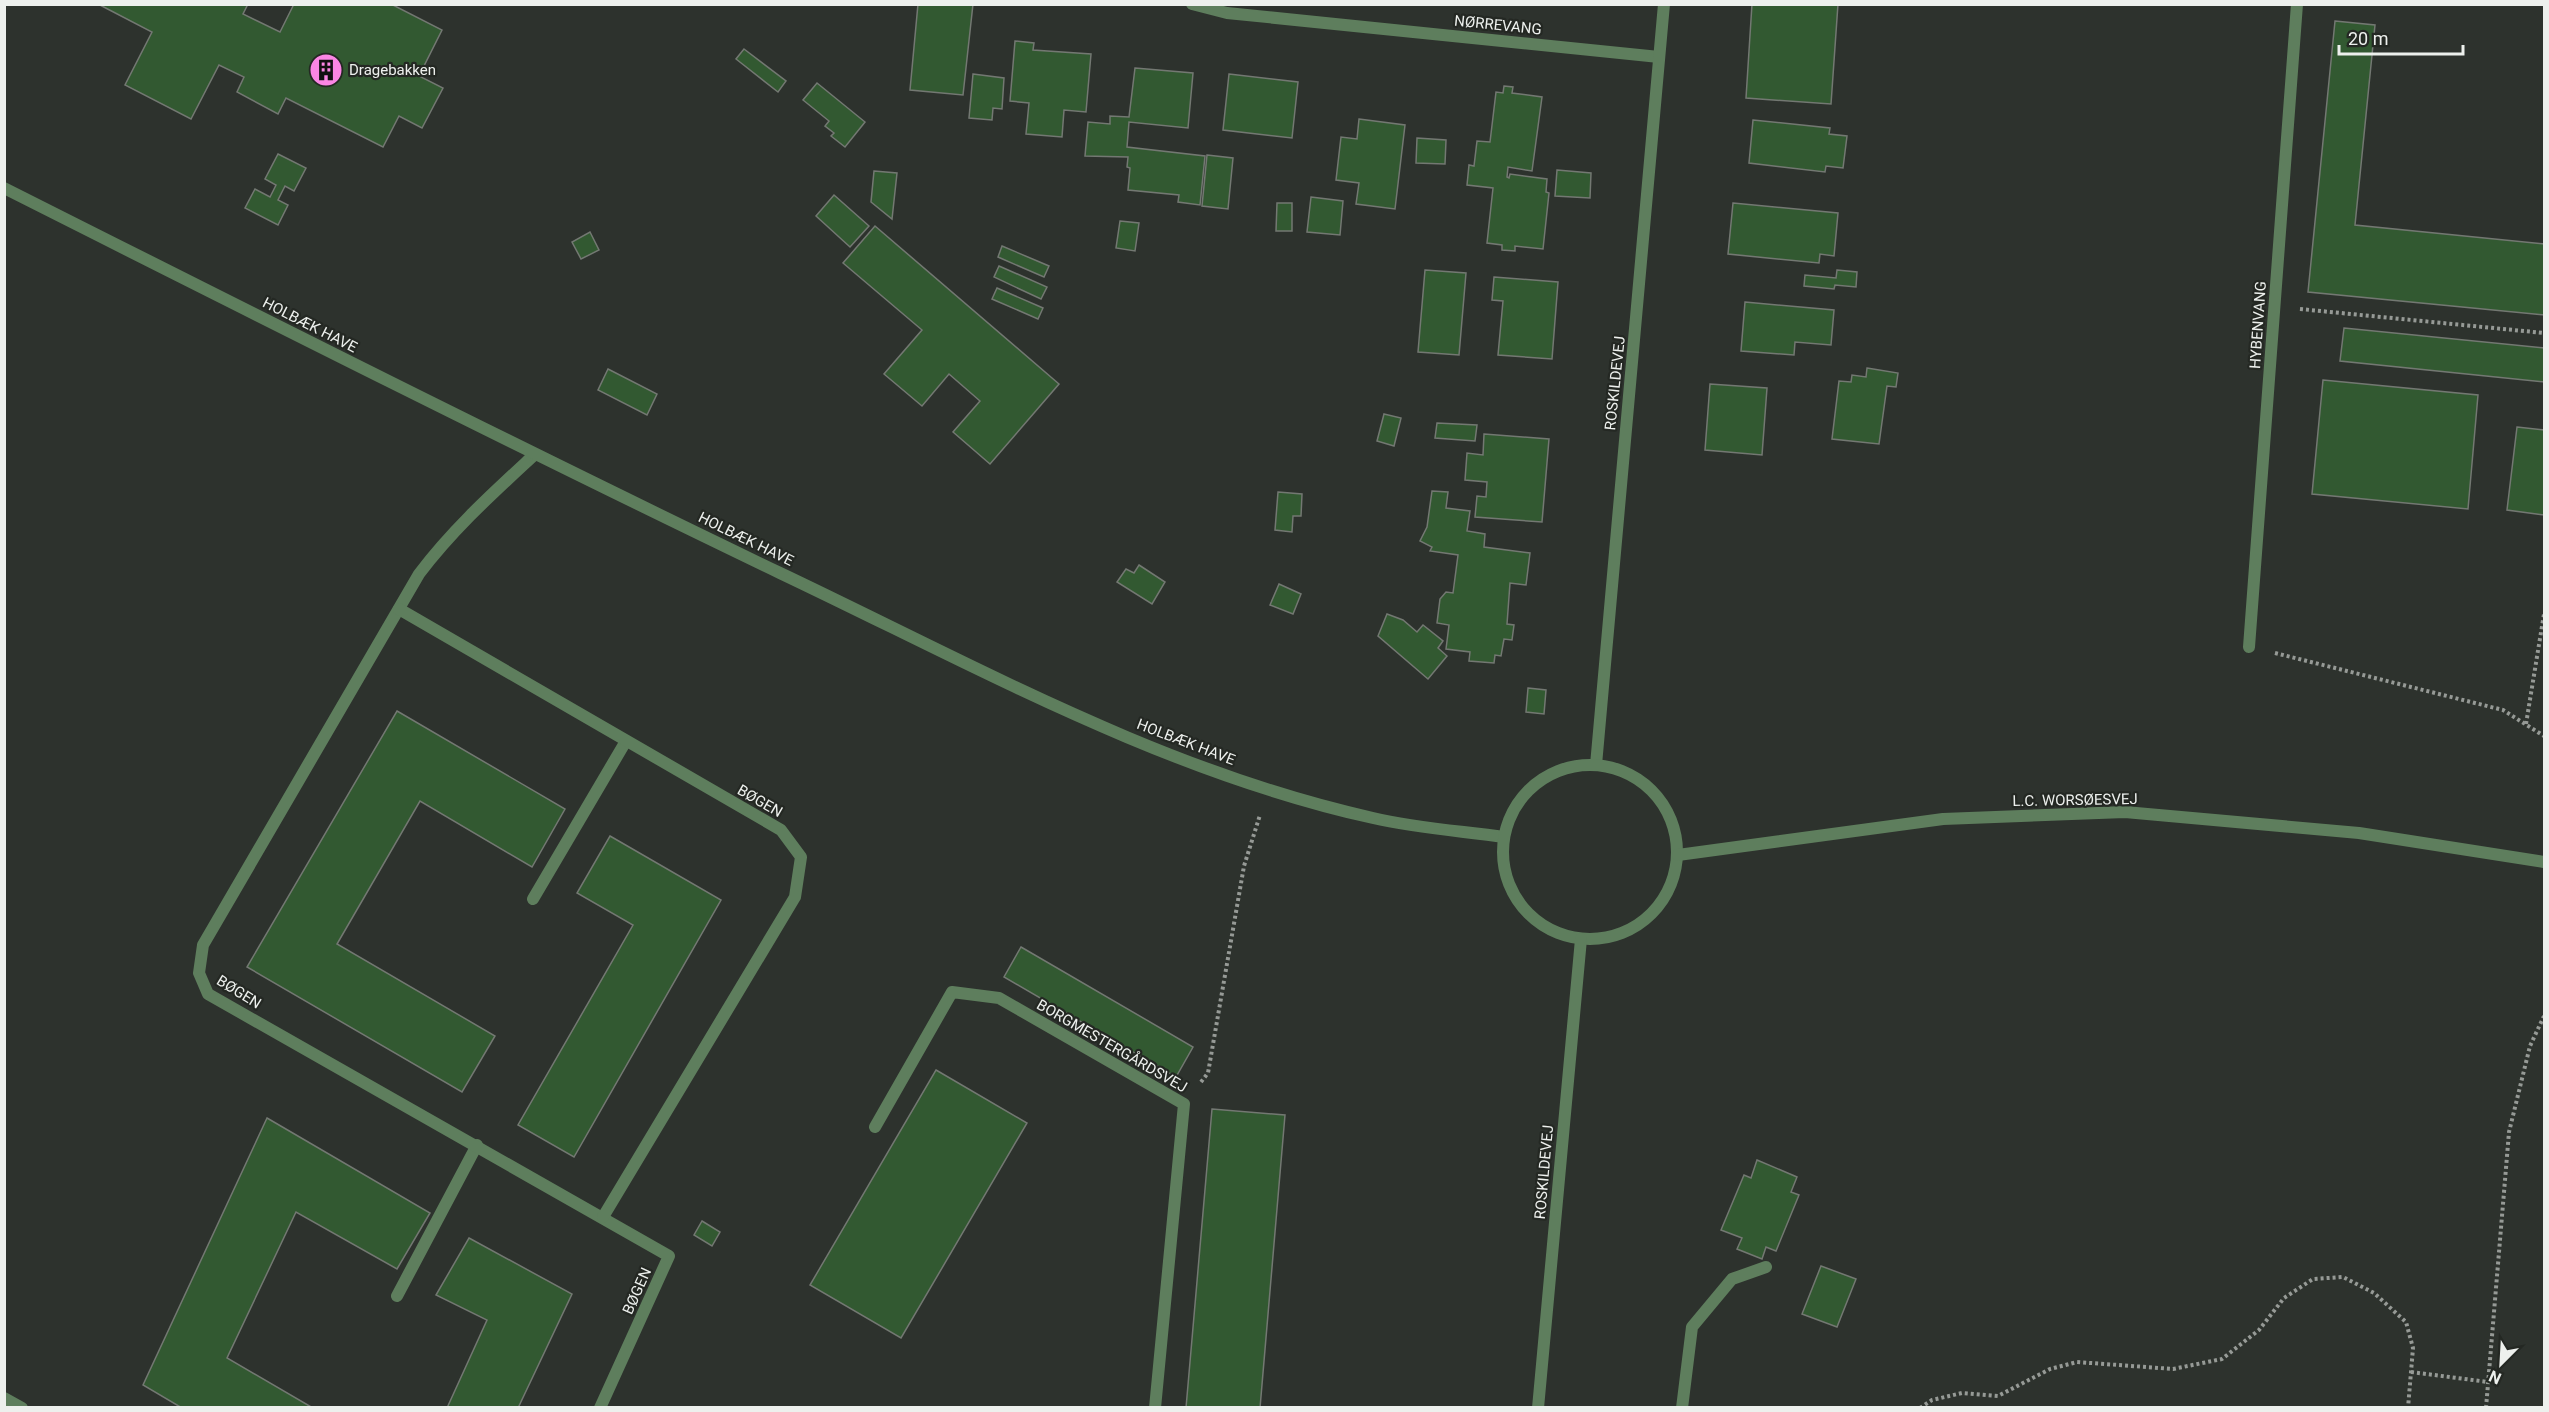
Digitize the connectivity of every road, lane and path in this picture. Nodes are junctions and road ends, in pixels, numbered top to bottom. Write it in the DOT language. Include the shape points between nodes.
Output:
graph roads {
  1 [pos="1192,4"];
  2 [pos="1664,4"];
  3 [pos="2297,4"];
  4 [pos="1659,57"];
  5 [pos="4,189"];
  6 [pos="2274,306"];
  7 [pos="2544,333"];
  8 [pos="534,455"];
  9 [pos="399,609"];
  10 [pos="2544,614"];
  11 [pos="2249,647"];
  12 [pos="2526,724"];
  13 [pos="2544,736"];
  14 [pos="626,741"];
  15 [pos="1596,765"];
  16 [pos="1268,789"];
  17 [pos="1504,837"];
  18 [pos="1678,855"];
  19 [pos="2542,861"];
  20 [pos="533,899"];
  21 [pos="1581,939"];
  22 [pos="2544,1016"];
  23 [pos="1184,1104"];
  24 [pos="875,1127"];
  25 [pos="477,1145"];
  26 [pos="603,1217"];
  27 [pos="1766,1268"];
  28 [pos="397,1296"];
  29 [pos="2411,1372"];
  30 [pos="2488,1382"];
  31 [pos="4,1398"];
  32 [pos="22,1407"];
  33 [pos="600,1407"];
  34 [pos="1155,1407"];
  35 [pos="1538,1407"];
  36 [pos="1682,1407"];
  37 [pos="1920,1407"];
  38 [pos="2408,1407"];
  39 [pos="2486,1407"];
  1 -- 4 [label="street, NØRREVANG" via="1227,13"];
  2 -- 4 [label="street, ROSKILDEVEJ"];
  3 -- 6 [label="street, HYBENVANG"];
  4 -- 15 [label="street, ROSKILDEVEJ"];
  5 -- 8 [label="street, HOLBÆK HAVE"];
  6 -- 7 [label="path"];
  6 -- 11 [label="street, HYBENVANG"];
  8 -- 9 [label="street, BØGEN" via="443,542"];
  8 -- 16 [label="street, HOLBÆK HAVE" via="1068,710 1161,750"];
  9 -- 14 [label="street, BØGEN"];
  9 -- 25 [label="street, BØGEN" via="203,945 199,972 208,994"];
  10 -- 12 [label="path"];
  11 -- 12 [label="path" via="2503,710"];
  12 -- 13 [label="path"];
  14 -- 20 [label="street"];
  14 -- 26 [label="street, BØGEN" via="781,830 801,857 795,897"];
  15 -- 17 [label="street" via="1565,768 1536,783 1515,807"];
  15 -- 18 [label="street" via="1623,771 1646,784 1664,804 1675,828"];
  16 -- 17 [label="street, HOLBÆK HAVE" via="1375,819"];
  16 -- 23 [label="path" via="1244,866 1208,1073"];
  17 -- 21 [label="street" via="1505,872 1520,904 1546,928"];
  18 -- 19 [label="street, L.C. WORSØESVEJ" via="1942,819 2125,812 2359,833"];
  18 -- 21 [label="street" via="1673,883 1658,908 1636,927 1609,938"];
  21 -- 35 [label="street, ROSKILDEVEJ"];
  22 -- 30 [label="path" via="2530,1046 2509,1132"];
  23 -- 24 [label="street, BORGMESTERGÅRDSVEJ" via="999,998 952,992"];
  23 -- 34 [label="street, BORGMESTERGÅRDSVEJ"];
  25 -- 26 [label="street, BØGEN"];
  25 -- 28 [label="street"];
  26 -- 33 [label="street, BØGEN" via="669,1256"];
  27 -- 36 [label="street" via="1732,1279 1692,1327"];
  29 -- 30 [label="path"];
  29 -- 37 [label="path" via="2413,1348 2406,1322 2374,1293 2343,1277 2313,1280 2284,1298 2259,1330 2222,1359 2173,1369 2077,1362 2050,1369 1998,1396 1962,1393"];
  29 -- 38 [label="path"];
  30 -- 39 [label="path"];
  31 -- 32 [label="street"];
}
